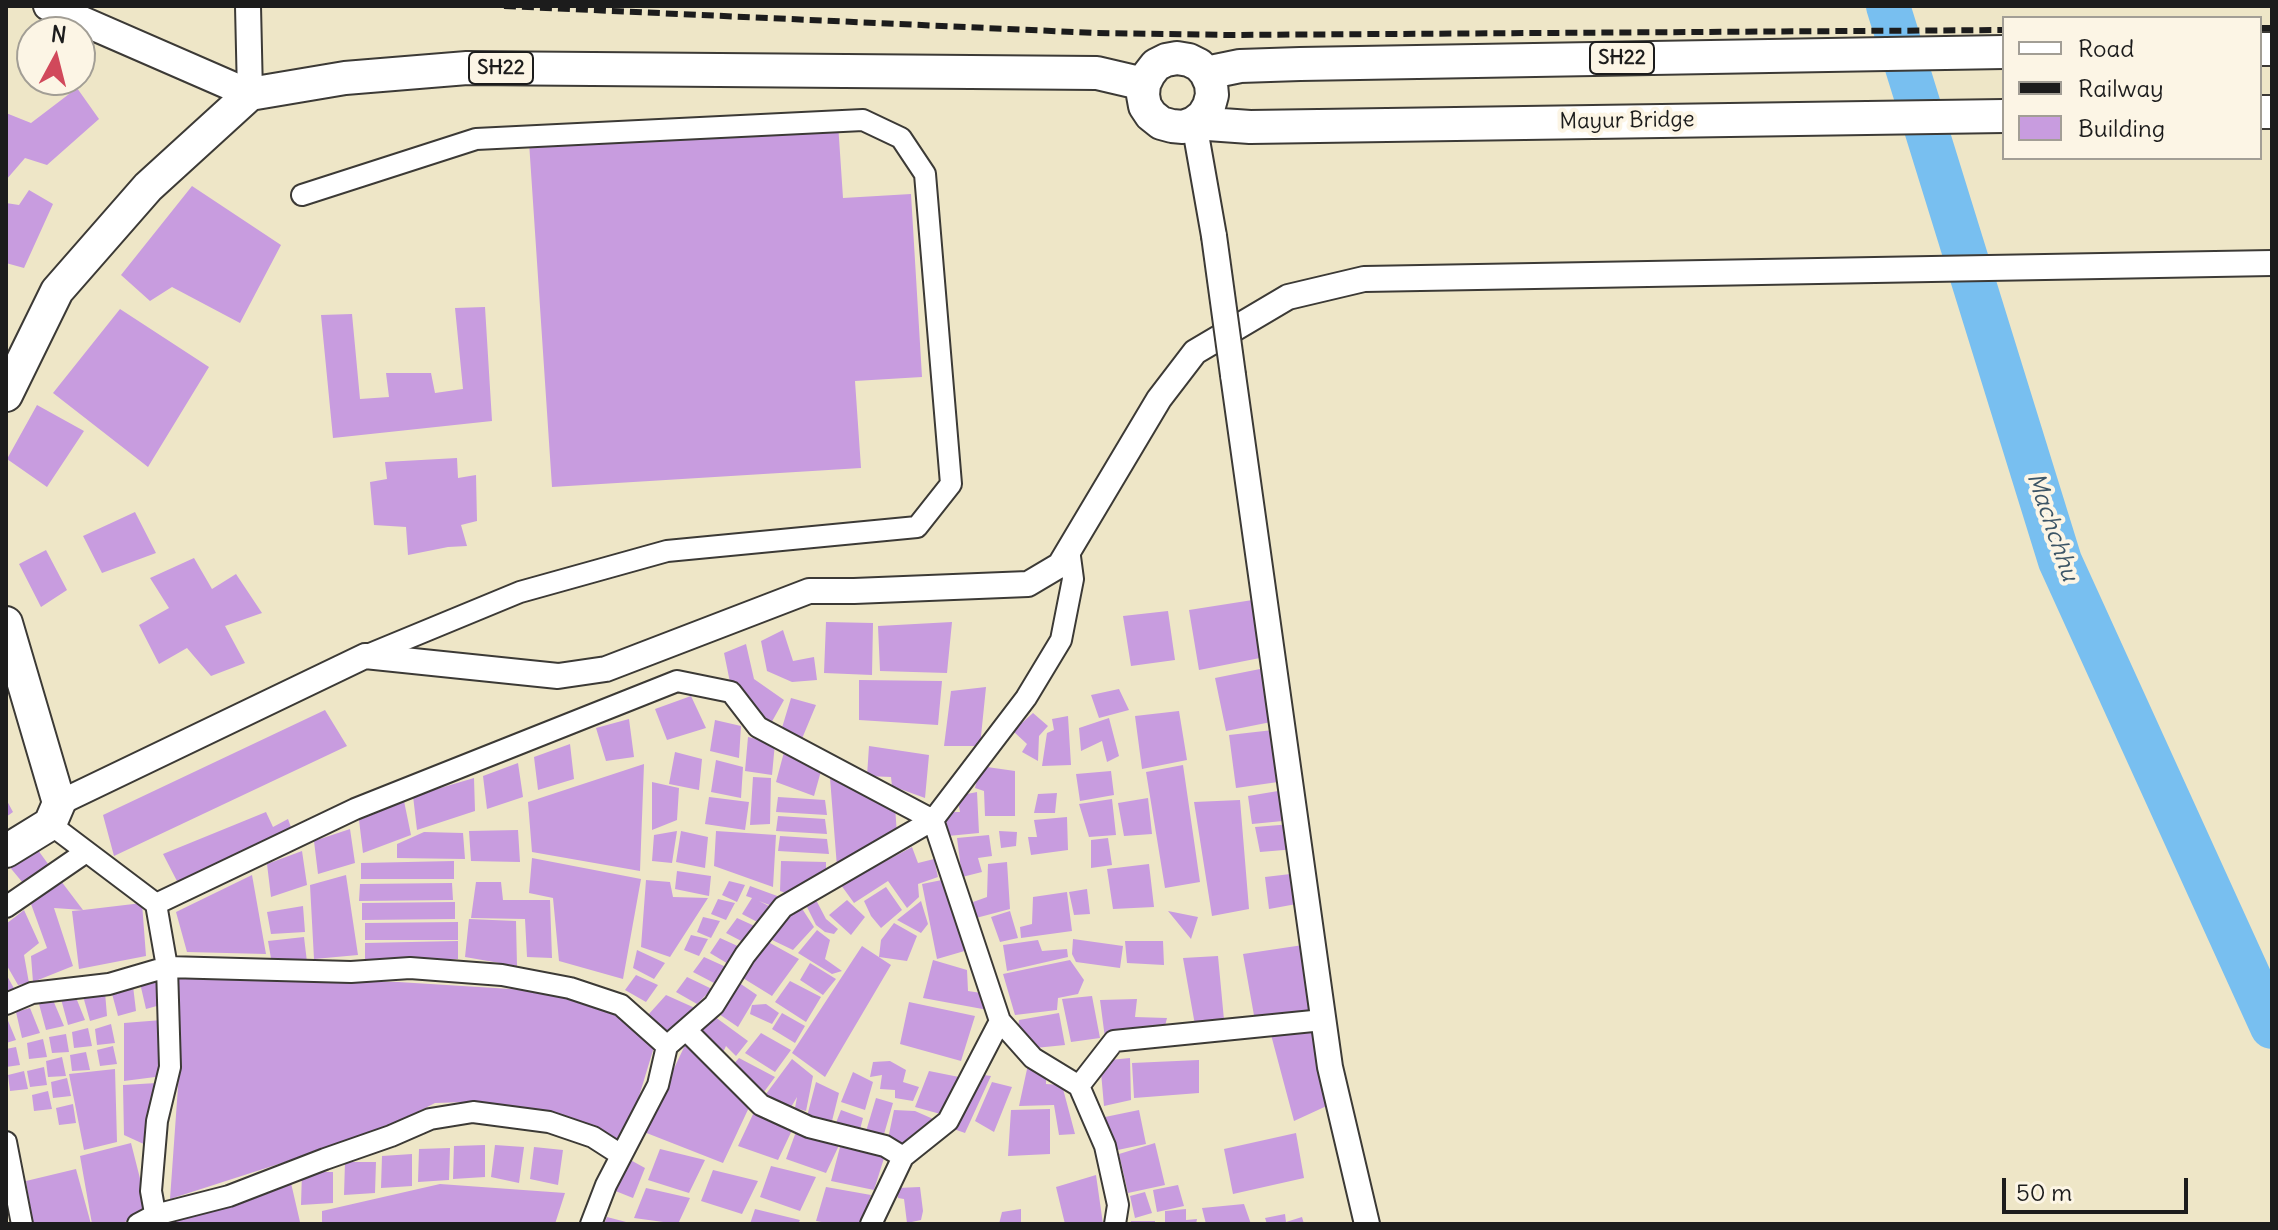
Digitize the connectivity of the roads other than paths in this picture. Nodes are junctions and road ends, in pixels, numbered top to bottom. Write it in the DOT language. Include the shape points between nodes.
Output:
graph roads {
  1 [pos="48,6"];
  2 [pos="248,6"];
  3 [pos="2002,52"];
  4 [pos="1206,73"];
  5 [pos="1144,84"];
  6 [pos="250,94"];
  7 [pos="2002,116"];
  8 [pos="1194,123"];
  9 [pos="302,195"];
  10 [pos="2272,263"];
  11 [pos="6,395"];
  12 [pos="1069,549"];
  13 [pos="6,623"];
  14 [pos="365,656"];
  15 [pos="12,667"];
  16 [pos="54,813"];
  17 [pos="933,820"];
  18 [pos="6,851"];
  19 [pos="86,852"];
  20 [pos="156,904"];
  21 [pos="6,907"];
  22 [pos="167,967"];
  23 [pos="6,1004"];
  24 [pos="1323,1020"];
  25 [pos="1000,1021"];
  26 [pos="686,1030"];
  27 [pos="667,1046"];
  28 [pos="1079,1086"];
  29 [pos="6,1142"];
  30 [pos="621,1155"];
  31 [pos="903,1157"];
  32 [pos="150,1221"];
  33 [pos="22,1224"];
  34 [pos="591,1224"];
  35 [pos="871,1224"];
  36 [pos="1115,1224"];
  37 [pos="1367,1224"];
  1 -- 6 [label="main road"];
  2 -- 6 [label="street"];
  3 -- 4 [label="main road, SH22" via="1240,66"];
  4 -- 5 [label="main road" via="1177,58 1156,65"];
  4 -- 8 [label="main road" via="1212,95"];
  5 -- 6 [label="main road, SH22" via="1097,73 467,68 345,78"];
  5 -- 8 [label="main road" via="1145,106 1161,123"];
  6 -- 11 [label="main road" via="148,187 57,291"];
  7 -- 8 [label="main road, Mayur Bridge" via="1250,127"];
  8 -- 24 [label="street, bridge"];
  9 -- 14 [label="street" via="476,139 863,120 901,138 925,174 951,484 917,527 667,551 520,592"];
  10 -- 12 [label="street" via="1364,279 1288,297 1195,352 1159,399"];
  12 -- 14 [label="street" via="1060,565 1028,584 809,591 590,672 558,676"];
  12 -- 17 [label="street" via="1073,579 1061,640 1026,698"];
  13 -- 15 [label="main road"];
  14 -- 16 [label="street"];
  15 -- 16 [label="main road"];
  16 -- 18 [label="main road"];
  16 -- 19 [label="street"];
  17 -- 20 [label="street" via="758,727 731,692 677,681 355,809"];
  17 -- 25 [label="street"];
  17 -- 26 [label="street" via="783,907 714,1005"];
  19 -- 20 [label="street"];
  19 -- 21 [label="street"];
  20 -- 22 [label="street"];
  22 -- 23 [label="street" via="109,984 32,993"];
  22 -- 27 [label="street" via="351,972 410,968 502,975 570,988 621,1005"];
  22 -- 32 [label="street" via="170,1067 157,1121"];
  24 -- 28 [label="street" via="1114,1041"];
  24 -- 37 [label="street"];
  25 -- 28 [label="street" via="1033,1058"];
  25 -- 31 [label="street" via="948,1121"];
  26 -- 27 [label="street"];
  26 -- 31 [label="street" via="761,1105 809,1127 885,1146"];
  27 -- 30 [label="street" via="658,1085"];
  28 -- 36 [label="street" via="1105,1146 1118,1205"];
  29 -- 33 [label="street"];
  30 -- 32 [label="street" via="593,1137 549,1122 473,1112 430,1119"];
  30 -- 34 [label="street"];
  31 -- 35 [label="street"];
}
